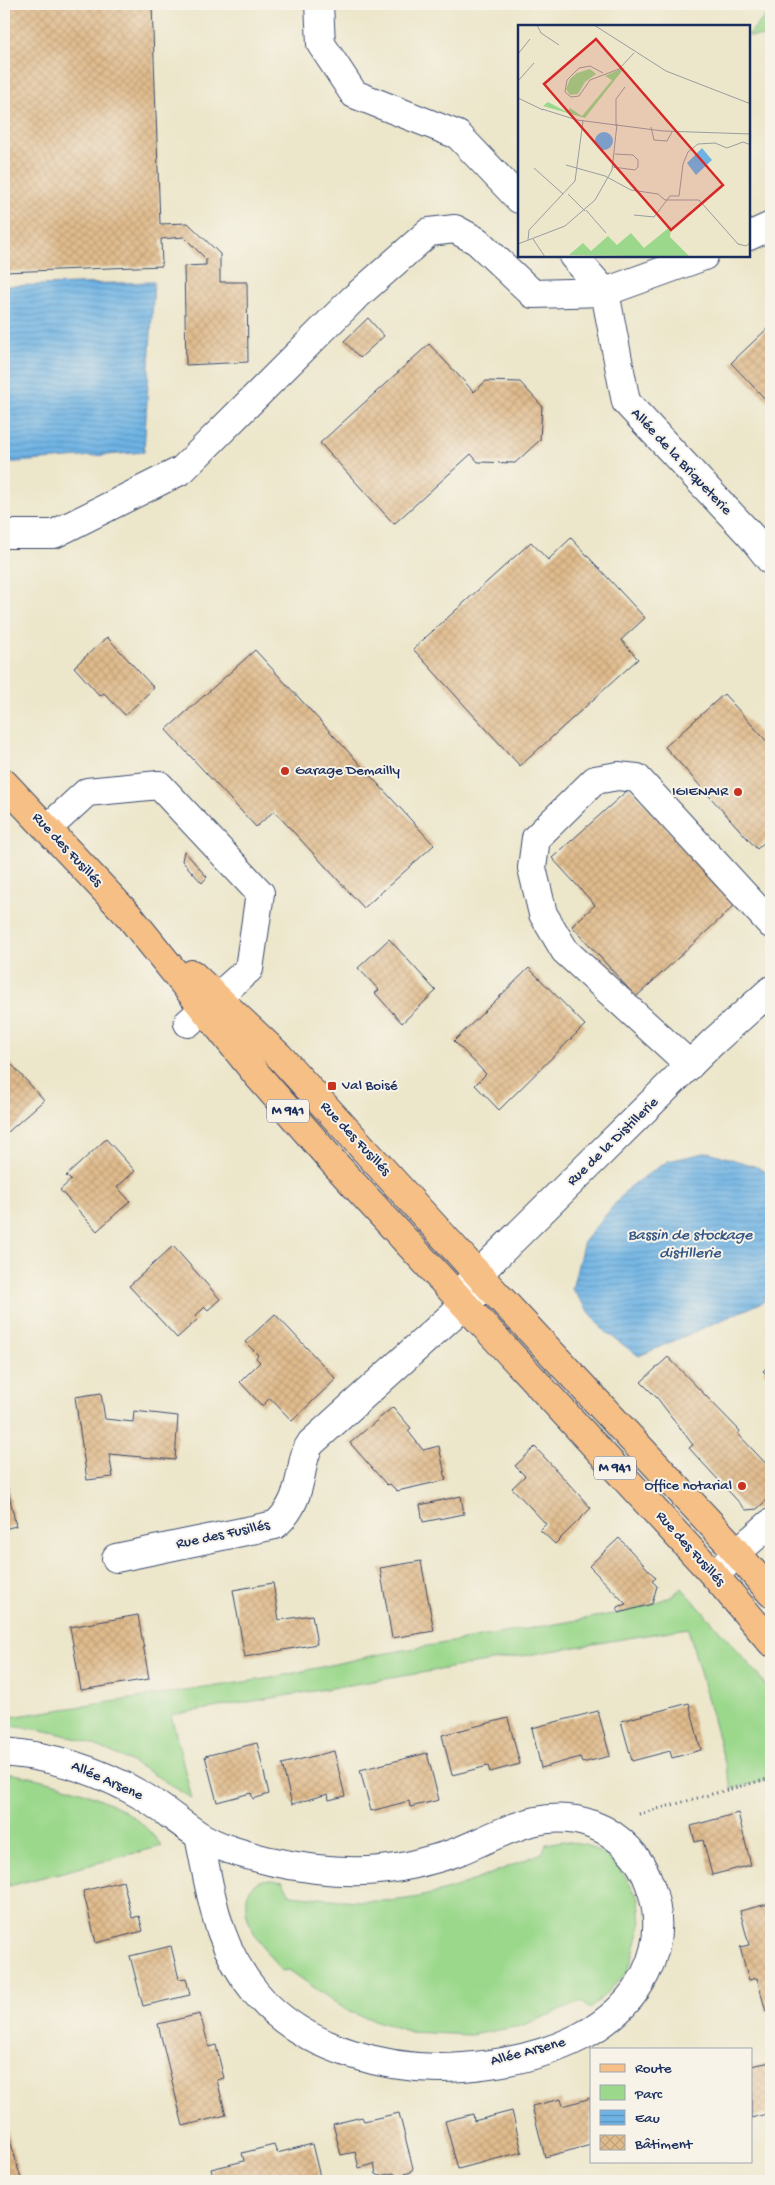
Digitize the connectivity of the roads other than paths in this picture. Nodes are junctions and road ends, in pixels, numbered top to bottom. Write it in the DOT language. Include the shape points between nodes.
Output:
graph roads {
  1 [pos="319,4"];
  2 [pos="518,198"];
  3 [pos="771,226"];
  4 [pos="750,236"];
  5 [pos="574,258"];
  6 [pos="699,258"];
  7 [pos="606,292"];
  8 [pos="4,534"];
  9 [pos="771,561"];
  10 [pos="4,783"];
  11 [pos="48,828"];
  12 [pos="771,924"];
  13 [pos="771,990"];
  14 [pos="203,1010"];
  15 [pos="690,1065"];
  16 [pos="483,1279"];
  17 [pos="460,1301"];
  18 [pos="771,1522"];
  19 [pos="736,1553"];
  20 [pos="116,1558"];
  21 [pos="715,1576"];
  22 [pos="771,1594"];
  23 [pos="771,1642"];
  24 [pos="4,1752"];
  25 [pos="198,1836"];
  1 -- 2 [label="street" via="321,44 354,94 458,135"];
  3 -- 4 [label="street"];
  5 -- 7 [label="street"];
  6 -- 7 [label="street"];
  7 -- 8 [label="street" via="534,294 477,241 455,229 428,232 352,300 182,470 54,534"];
  7 -- 9 [label="street, Allée de la Briqueterie" via="626,402"];
  10 -- 11 [label="main road, Rue des Fusillés / M 941"];
  11 -- 14 [label="main road, Rue des Fusillés / M 941" via="130,917"];
  11 -- 14 [label="street" via="87,792 159,785 260,893 249,969"];
  12 -- 15 [label="street" via="637,778 618,776 595,780 536,838 532,868 543,914 565,951"];
  13 -- 15 [label="street, Rue de la Distillerie"];
  14 -- 16 [label="main road, Rue des Fusillés / M 941" via="280,1058"];
  14 -- 17 [label="main road, Rue des Fusillés / M 941" via="321,1148"];
  15 -- 16 [label="street, Rue de la Distillerie"];
  16 -- 17 [label="street, Rue de la Distillerie"];
  16 -- 19 [label="main road, Rue des Fusillés / M 941"];
  17 -- 20 [label="street, Rue des Fusillés" via="311,1443 305,1453 295,1500 275,1525"];
  17 -- 21 [label="main road, Rue des Fusillés / M 941"];
  18 -- 19 [label="street"];
  19 -- 21 [label="street"];
  19 -- 22 [label="main road, Rue des Fusillés / M 941"];
  21 -- 23 [label="main road, Rue des Fusillés / M 941"];
  24 -- 25 [label="street, Allée Arsene" via="62,1762 118,1783 162,1808"];
  25 -- 25 [label="street, Allée Arsene" via="221,1936 256,1994 273,2011 313,2038 368,2059 461,2068 523,2057 579,2037 618,2010 644,1980 658,1936 654,1895 636,1858 611,1834 574,1819 534,1820 446,1855 407,1866 358,1871 269,1861"];
}
